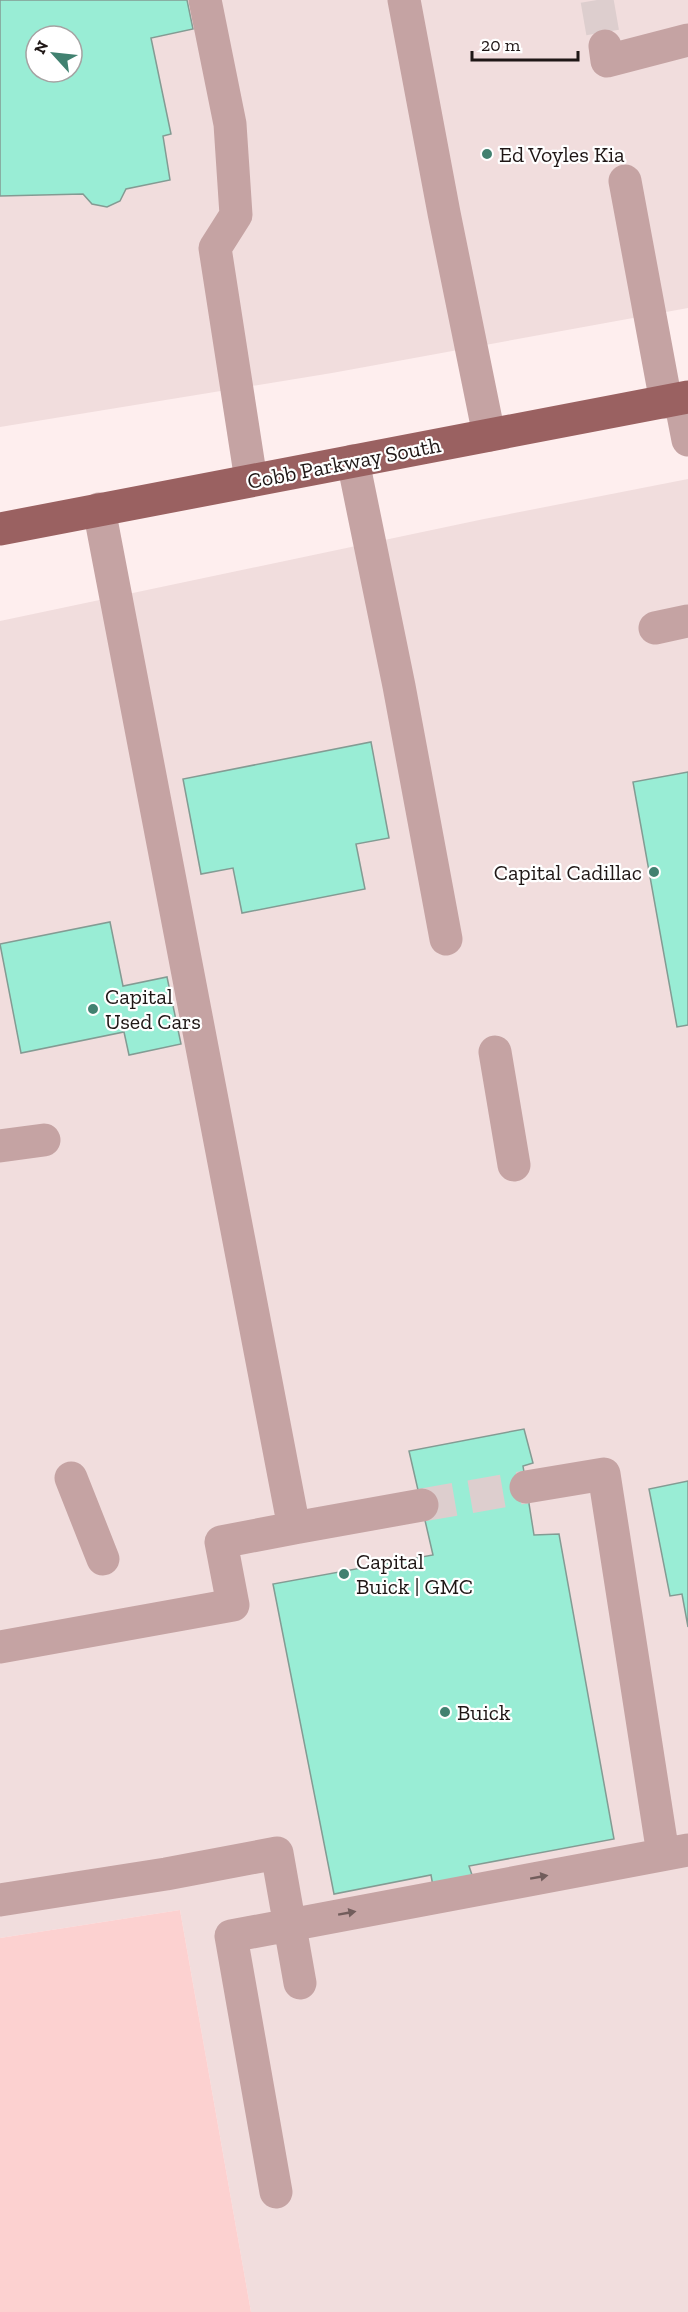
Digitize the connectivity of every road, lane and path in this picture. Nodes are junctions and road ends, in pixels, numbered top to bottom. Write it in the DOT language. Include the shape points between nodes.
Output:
graph roads {
  1 [pos="206,0"];
  2 [pos="404,0"];
  3 [pos="688,40"];
  4 [pos="605,46"];
  5 [pos="626,181"];
  6 [pos="678,399"];
  7 [pos="489,435"];
  8 [pos="688,440"];
  9 [pos="353,461"];
  10 [pos="251,480"];
  11 [pos="99,509"];
  12 [pos="0,529"];
  13 [pos="688,621"];
  14 [pos="655,628"];
  15 [pos="446,939"];
  16 [pos="495,1052"];
  17 [pos="44,1140"];
  18 [pos="0,1146"];
  19 [pos="514,1165"];
  20 [pos="71,1478"];
  21 [pos="526,1487"];
  22 [pos="422,1505"];
  23 [pos="294,1528"];
  24 [pos="103,1559"];
  25 [pos="0,1647"];
  26 [pos="676,1852"];
  27 [pos="0,1900"];
  28 [pos="289,1923"];
  29 [pos="300,1983"];
  30 [pos="276,2192"];
  1 -- 10 [label="lane" via="230,124 236,215 215,248"];
  2 -- 7 [label="lane"];
  3 -- 4 [label="lane" via="607,61"];
  5 -- 6 [label="lane"];
  6 -- 7 [label="main road, Cobb Parkway South"];
  6 -- 8 [label="lane"];
  7 -- 9 [label="main road, Cobb Parkway South"];
  9 -- 10 [label="main road, Cobb Parkway South"];
  9 -- 15 [label="lane"];
  10 -- 11 [label="main road, Cobb Parkway South"];
  11 -- 12 [label="main road, Cobb Parkway South"];
  11 -- 23 [label="lane"];
  13 -- 14 [label="lane"];
  16 -- 19 [label="lane"];
  17 -- 18 [label="lane"];
  20 -- 24 [label="lane"];
  21 -- 26 [label="lane" via="604,1474"];
  22 -- 23 [label="lane"];
  23 -- 25 [label="lane" via="221,1542 233,1605"];
  28 -- 26 [label="lane, one-way"];
  27 -- 28 [label="lane" via="277,1853"];
  28 -- 29 [label="lane"];
  28 -- 30 [label="lane" via="231,1936"];
}
